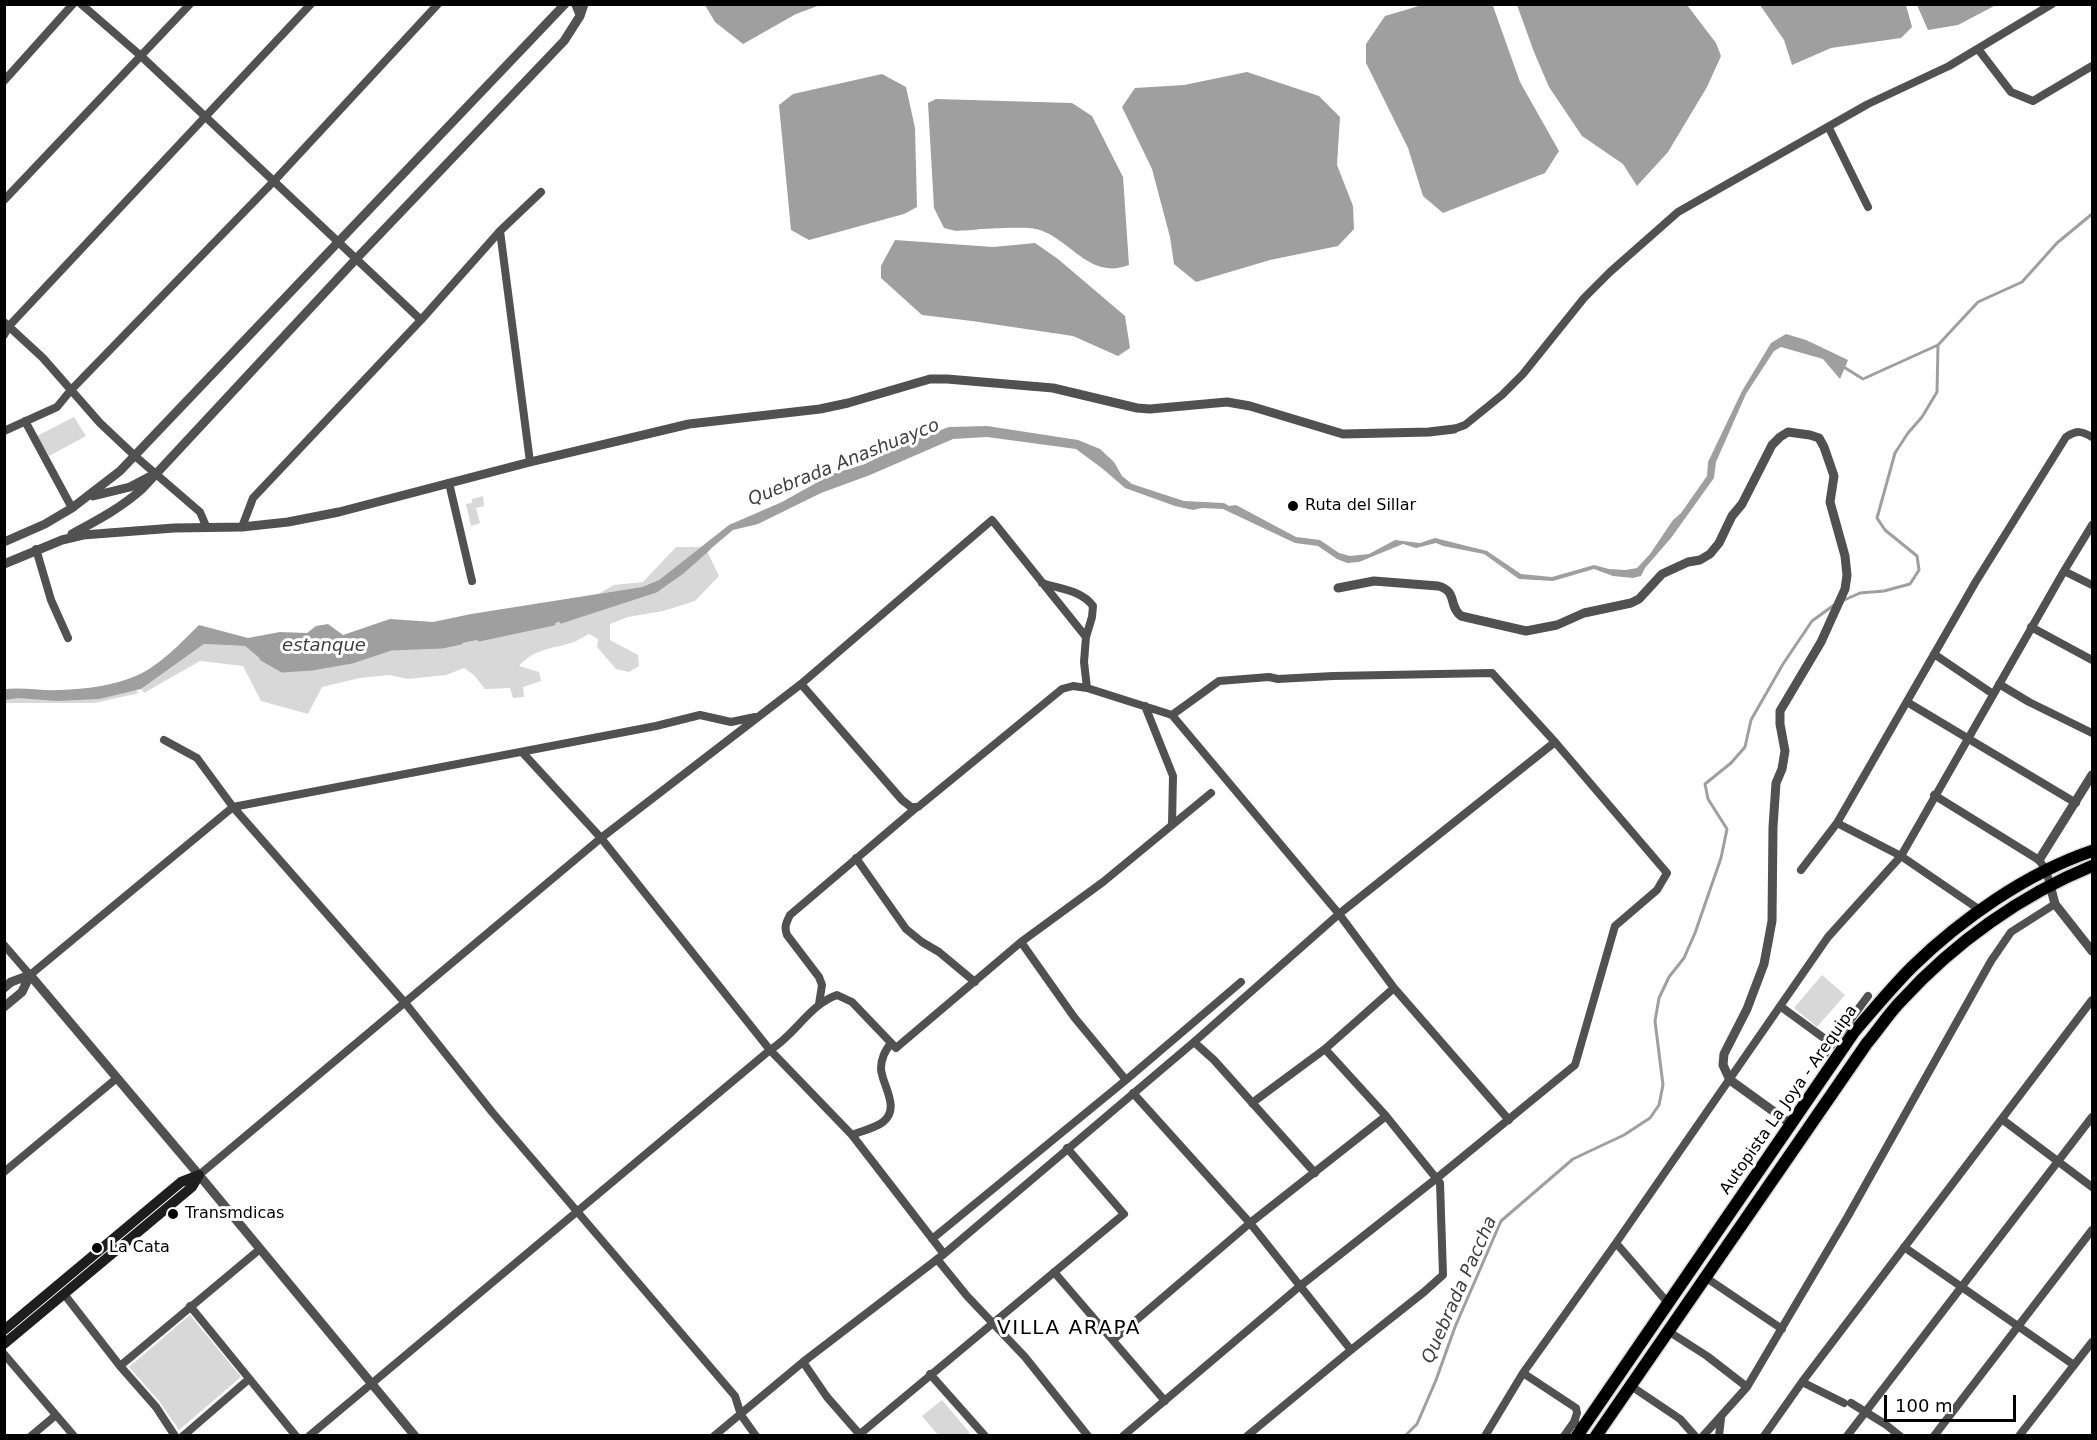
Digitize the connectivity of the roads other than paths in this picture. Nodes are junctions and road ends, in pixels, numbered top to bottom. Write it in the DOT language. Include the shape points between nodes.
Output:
graph roads {
  1 [pos="73,4"];
  2 [pos="81,4"];
  3 [pos="190,4"];
  4 [pos="311,4"];
  5 [pos="438,4"];
  6 [pos="565,4"];
  7 [pos="575,4"];
  8 [pos="584,4"];
  9 [pos="2052,4"];
  10 [pos="580,16"];
  11 [pos="1978,49"];
  12 [pos="141,56"];
  13 [pos="2092,66"];
  14 [pos="4,81"];
  15 [pos="205,116"];
  16 [pos="1829,128"];
  17 [pos="274,181"];
  18 [pos="541,192"];
  19 [pos="4,200"];
  20 [pos="1868,207"];
  21 [pos="500,231"];
  22 [pos="339,243"];
  23 [pos="356,259"];
  24 [pos="421,320"];
  25 [pos="7,324"];
  26 [pos="4,335"];
  27 [pos="71,390"];
  28 [pos="25,421"];
  29 [pos="1454,429"];
  30 [pos="4,431"];
  31 [pos="2092,437"];
  32 [pos="135,456"];
  33 [pos="530,462"];
  34 [pos="156,474"];
  35 [pos="449,483"];
  36 [pos="88,497"];
  37 [pos="72,508"];
  38 [pos="2092,525"];
  39 [pos="207,526"];
  40 [pos="242,527"];
  41 [pos="62,540"];
  42 [pos="4,542"];
  43 [pos="36,549"];
  44 [pos="4,564"];
  45 [pos="2064,571"];
  46 [pos="472,581"];
  47 [pos="1041,583"];
  48 [pos="2092,585"];
  49 [pos="1338,588"];
  50 [pos="2031,627"];
  51 [pos="1086,637"];
  52 [pos="68,638"];
  53 [pos="1934,654"];
  54 [pos="2092,660"];
  55 [pos="801,684"];
  56 [pos="1999,684"];
  57 [pos="1087,688"];
  58 [pos="1993,694"];
  59 [pos="1907,702"];
  60 [pos="1145,706"];
  61 [pos="1172,715"];
  62 [pos="756,717"];
  63 [pos="2092,734"];
  64 [pos="1967,738"];
  65 [pos="164,740"];
  66 [pos="1555,742"];
  67 [pos="522,752"];
  68 [pos="2092,775"];
  69 [pos="1211,793"];
  70 [pos="1934,795"];
  71 [pos="2076,803"];
  72 [pos="233,807"];
  73 [pos="918,807"];
  74 [pos="1837,823"];
  75 [pos="1172,825"];
  76 [pos="601,838"];
  77 [pos="2092,851"];
  78 [pos="1901,856"];
  79 [pos="856,858"];
  80 [pos="2042,865"];
  81 [pos="2092,866"];
  82 [pos="1801,870"];
  83 [pos="2050,885"];
  84 [pos="2055,904"];
  85 [pos="1980,910"];
  86 [pos="1339,914"];
  87 [pos="1021,942"];
  88 [pos="4,945"];
  89 [pos="2092,951"];
  90 [pos="30,975"];
  91 [pos="975,982"];
  92 [pos="1241,982"];
  93 [pos="4,988"];
  94 [pos="1394,988"];
  95 [pos="1868,996"];
  96 [pos="2092,1000"];
  97 [pos="406,1004"];
  98 [pos="819,1004"];
  99 [pos="1780,1006"];
  100 [pos="4,1007"];
  101 [pos="891,1042"];
  102 [pos="1194,1042"];
  103 [pos="1832,1044"];
  104 [pos="1325,1048"];
  105 [pos="770,1050"];
  106 [pos="1823,1056"];
  107 [pos="117,1078"];
  108 [pos="1126,1080"];
  109 [pos="1730,1080"];
  110 [pos="1133,1093"];
  111 [pos="1252,1103"];
  112 [pos="1386,1116"];
  113 [pos="2092,1117"];
  114 [pos="1509,1119"];
  115 [pos="2002,1120"];
  116 [pos="1791,1124"];
  117 [pos="852,1135"];
  118 [pos="1067,1148"];
  119 [pos="2059,1160"];
  120 [pos="4,1172"];
  121 [pos="1315,1173"];
  122 [pos="199,1175"];
  123 [pos="1437,1178"];
  124 [pos="2092,1186"];
  125 [pos="578,1212"];
  126 [pos="1250,1222"];
  127 [pos="2092,1230"];
  128 [pos="932,1239"];
  129 [pos="1616,1243"];
  130 [pos="1904,1247"];
  131 [pos="260,1249"];
  132 [pos="944,1254"];
  133 [pos="937,1259"];
  134 [pos="1054,1272"];
  135 [pos="1705,1277"];
  136 [pos="1300,1286"];
  137 [pos="1963,1286"];
  138 [pos="64,1294"];
  139 [pos="1668,1303"];
  140 [pos="190,1306"];
  141 [pos="993,1324"];
  142 [pos="2019,1326"];
  143 [pos="1782,1329"];
  144 [pos="4,1330"];
  145 [pos="1668,1331"];
  146 [pos="1113,1340"];
  147 [pos="4,1344"];
  148 [pos="2091,1348"];
  149 [pos="1351,1350"];
  150 [pos="4,1354"];
  151 [pos="803,1362"];
  152 [pos="2073,1365"];
  153 [pos="120,1366"];
  154 [pos="1523,1373"];
  155 [pos="930,1374"];
  156 [pos="249,1379"];
  157 [pos="1802,1382"];
  158 [pos="372,1384"];
  159 [pos="1631,1386"];
  160 [pos="1747,1387"];
  161 [pos="1165,1401"];
  162 [pos="1866,1411"];
  163 [pos="56,1415"];
  164 [pos="741,1415"];
  165 [pos="1721,1418"];
  166 [pos="1578,1429"];
  167 [pos="861,1435"];
  168 [pos="31,1436"];
  169 [pos="74,1436"];
  170 [pos="175,1436"];
  171 [pos="183,1436"];
  172 [pos="296,1436"];
  173 [pos="309,1436"];
  174 [pos="415,1436"];
  175 [pos="714,1436"];
  176 [pos="756,1436"];
  177 [pos="985,1436"];
  178 [pos="1088,1436"];
  179 [pos="1123,1436"];
  180 [pos="1247,1436"];
  181 [pos="1485,1436"];
  182 [pos="1564,1436"];
  183 [pos="1596,1436"];
  184 [pos="1695,1436"];
  185 [pos="1703,1436"];
  186 [pos="1719,1436"];
  187 [pos="1764,1436"];
  188 [pos="1846,1436"];
  189 [pos="1900,1436"];
  190 [pos="1934,1436"];
  191 [pos="2019,1436"];
  1 -- 14 [label="street"];
  2 -- 12 [label="street"];
  3 -- 12 [label="street"];
  4 -- 15 [label="street"];
  5 -- 17 [label="street"];
  6 -- 22 [label="street"];
  7 -- 10 [label="street"];
  8 -- 10 [label="street"];
  9 -- 11 [label="street"];
  10 -- 23 [label="street" via="564,41"];
  11 -- 13 [label="street" via="2011,92 2033,101"];
  11 -- 16 [label="street"];
  12 -- 15 [label="street"];
  12 -- 19 [label="street"];
  15 -- 17 [label="street"];
  15 -- 25 [label="street"];
  16 -- 20 [label="street"];
  16 -- 29 [label="street" via="1678,212 1584,298 1502,395 1465,425"];
  17 -- 22 [label="street"];
  17 -- 27 [label="street"];
  18 -- 21 [label="street"];
  21 -- 24 [label="street"];
  21 -- 33 [label="street"];
  22 -- 23 [label="street"];
  22 -- 32 [label="street"];
  23 -- 24 [label="street"];
  23 -- 34 [label="street"];
  24 -- 40 [label="street" via="253,498"];
  25 -- 26 [label="street"];
  25 -- 27 [label="street"];
  27 -- 28 [label="street" via="57,407"];
  27 -- 32 [label="street"];
  28 -- 30 [label="street"];
  28 -- 37 [label="street"];
  29 -- 33 [label="street" via="1343,434 1227,402 1137,408 1053,388 930,379 829,407 689,424"];
  31 -- 53 [label="street" via="2075,431 2066,437"];
  32 -- 34 [label="street"];
  32 -- 36 [label="street"];
  33 -- 35 [label="street"];
  34 -- 36 [label="street" via="130,487"];
  34 -- 39 [label="street" via="200,512"];
  34 -- 41 [label="street" via="131,499"];
  35 -- 40 [label="street" via="339,512"];
  35 -- 46 [label="street"];
  36 -- 37 [label="street"];
  37 -- 42 [label="street"];
  38 -- 45 [label="street"];
  39 -- 40 [label="street"];
  39 -- 41 [label="street"];
  41 -- 43 [label="street"];
  43 -- 44 [label="street"];
  43 -- 52 [label="street" via="51,600"];
  45 -- 48 [label="street"];
  45 -- 50 [label="street"];
  47 -- 51 [label="street"];
  47 -- 51 [label="street" via="1088,599 1093,606"];
  47 -- 55 [label="street" via="992,520"];
  49 -- 109 [label="street" via="1374,581 1438,586 1451,594 1461,616 1526,630 1631,603 1662,574 1710,554 1780,437 1788,432 1819,438 1834,476 1830,502 1845,556 1846,582 1821,642 1780,711 1785,752 1776,783 1772,921 1764,964 1724,1054 1723,1065"];
  50 -- 54 [label="street"];
  50 -- 56 [label="street"];
  51 -- 57 [label="street"];
  53 -- 58 [label="street"];
  53 -- 59 [label="street"];
  55 -- 62 [label="street"];
  55 -- 73 [label="street" via="902,800 910,807"];
  56 -- 58 [label="street"];
  56 -- 63 [label="street"];
  57 -- 60 [label="street"];
  57 -- 73 [label="street" via="1062,689"];
  58 -- 64 [label="street"];
  59 -- 64 [label="street"];
  59 -- 74 [label="street"];
  60 -- 61 [label="street"];
  60 -- 75 [label="street" via="1173,776"];
  61 -- 66 [label="street" via="1219,681 1269,676 1278,680 1492,673"];
  61 -- 86 [label="street"];
  62 -- 67 [label="street" via="731,722 700,715"];
  62 -- 76 [label="street"];
  64 -- 70 [label="street"];
  64 -- 71 [label="street"];
  65 -- 72 [label="street" via="197,758"];
  66 -- 86 [label="street"];
  66 -- 114 [label="street" via="1667,873 1658,890 1615,926 1575,1065"];
  67 -- 72 [label="street"];
  67 -- 76 [label="street"];
  68 -- 71 [label="street"];
  69 -- 75 [label="street"];
  70 -- 78 [label="street"];
  70 -- 80 [label="street"];
  71 -- 80 [label="street"];
  72 -- 90 [label="street"];
  72 -- 97 [label="street"];
  73 -- 79 [label="street"];
  74 -- 78 [label="street"];
  74 -- 82 [label="street"];
  75 -- 87 [label="street"];
  76 -- 97 [label="street"];
  76 -- 105 [label="street"];
  77 -- 80 [label="main road, Autopista La Joya - Arequipa"];
  78 -- 85 [label="street"];
  78 -- 99 [label="street" via="1828,937"];
  79 -- 91 [label="street" via="906,929"];
  79 -- 98 [label="street" via="790,915 785,928 819,977"];
  80 -- 83 [label="street"];
  80 -- 85 [label="main road, Autopista La Joya - Arequipa"];
  81 -- 83 [label="main road, Autopista La Joya - Arequipa"];
  83 -- 84 [label="street"];
  83 -- 135 [label="main road, Autopista La Joya - Arequipa" via="1958,947 1902,1000 1861,1052"];
  84 -- 89 [label="street"];
  84 -- 143 [label="street" via="2011,932 1991,961"];
  85 -- 116 [label="main road, Autopista La Joya - Arequipa" via="1913,967 1880,1002 1854,1032"];
  86 -- 94 [label="street"];
  86 -- 102 [label="street"];
  87 -- 91 [label="street"];
  87 -- 108 [label="street" via="1074,1017"];
  88 -- 90 [label="street"];
  90 -- 93 [label="street"];
  90 -- 100 [label="street" via="22,992"];
  90 -- 107 [label="street"];
  91 -- 101 [label="street" via="896,1048"];
  92 -- 108 [label="street"];
  94 -- 104 [label="street"];
  94 -- 114 [label="street"];
  95 -- 103 [label="street"];
  96 -- 115 [label="street"];
  97 -- 122 [label="street"];
  97 -- 125 [label="street"];
  98 -- 101 [label="street" via="837,995 844,997"];
  98 -- 105 [label="street" via="791,1035"];
  99 -- 103 [label="street"];
  99 -- 109 [label="street"];
  101 -- 117 [label="street" via="882,1055 881,1069 891,1101 888,1117"];
  102 -- 110 [label="street"];
  102 -- 111 [label="street"];
  103 -- 106 [label="street"];
  104 -- 111 [label="street"];
  104 -- 112 [label="street"];
  105 -- 117 [label="street"];
  105 -- 125 [label="street"];
  107 -- 120 [label="street"];
  107 -- 122 [label="street"];
  108 -- 128 [label="street"];
  109 -- 116 [label="street"];
  109 -- 129 [label="street"];
  110 -- 118 [label="street"];
  110 -- 126 [label="street"];
  111 -- 121 [label="street"];
  112 -- 121 [label="street"];
  112 -- 123 [label="street"];
  113 -- 119 [label="street"];
  114 -- 123 [label="street"];
  115 -- 119 [label="street"];
  115 -- 130 [label="street"];
  116 -- 139 [label="main road, Autopista La Joya - Arequipa"];
  117 -- 128 [label="street"];
  118 -- 132 [label="street"];
  118 -- 134 [label="street" via="1124,1214"];
  119 -- 124 [label="street"];
  119 -- 137 [label="street"];
  121 -- 126 [label="street"];
  122 -- 131 [label="street"];
  122 -- 138 [label="main road" via="188,1190"];
  122 -- 144 [label="main road" via="181,1182"];
  123 -- 136 [label="street"];
  123 -- 149 [label="street" via="1443,1275"];
  125 -- 158 [label="street"];
  125 -- 164 [label="street" via="735,1396"];
  126 -- 136 [label="street"];
  126 -- 146 [label="street"];
  127 -- 142 [label="street"];
  128 -- 132 [label="street"];
  129 -- 139 [label="street"];
  129 -- 154 [label="street"];
  130 -- 137 [label="street"];
  130 -- 157 [label="street"];
  131 -- 140 [label="street"];
  131 -- 158 [label="street"];
  132 -- 133 [label="street"];
  133 -- 141 [label="street"];
  133 -- 151 [label="street"];
  134 -- 141 [label="street"];
  134 -- 146 [label="street"];
  135 -- 143 [label="street"];
  135 -- 145 [label="main road, Autopista La Joya - Arequipa"];
  136 -- 149 [label="street"];
  136 -- 161 [label="street"];
  137 -- 142 [label="street"];
  137 -- 162 [label="street"];
  138 -- 147 [label="main road"];
  138 -- 153 [label="street"];
  139 -- 166 [label="main road, Autopista La Joya - Arequipa"];
  140 -- 153 [label="street"];
  140 -- 156 [label="street"];
  141 -- 155 [label="street"];
  141 -- 178 [label="street" via="1025,1357"];
  142 -- 152 [label="street"];
  142 -- 190 [label="street"];
  143 -- 160 [label="street"];
  145 -- 159 [label="main road, Autopista La Joya - Arequipa"];
  145 -- 160 [label="street"];
  146 -- 161 [label="street"];
  148 -- 152 [label="street"];
  149 -- 180 [label="street"];
  150 -- 163 [label="street"];
  151 -- 164 [label="street"];
  151 -- 167 [label="street"];
  152 -- 191 [label="street"];
  153 -- 170 [label="street"];
  154 -- 166 [label="street" via="1576,1408"];
  154 -- 181 [label="street"];
  155 -- 167 [label="street"];
  155 -- 177 [label="street"];
  156 -- 171 [label="street"];
  156 -- 172 [label="street"];
  157 -- 162 [label="street"];
  157 -- 187 [label="street"];
  158 -- 173 [label="street"];
  158 -- 174 [label="street"];
  159 -- 183 [label="main road, Autopista La Joya - Arequipa"];
  159 -- 184 [label="street" via="1680,1419"];
  160 -- 165 [label="street"];
  161 -- 179 [label="street"];
  162 -- 188 [label="street"];
  162 -- 189 [label="street"];
  163 -- 168 [label="street"];
  163 -- 169 [label="street"];
  164 -- 175 [label="street"];
  164 -- 176 [label="street"];
  165 -- 185 [label="street"];
  165 -- 186 [label="street"];
  166 -- 182 [label="street"];
}
